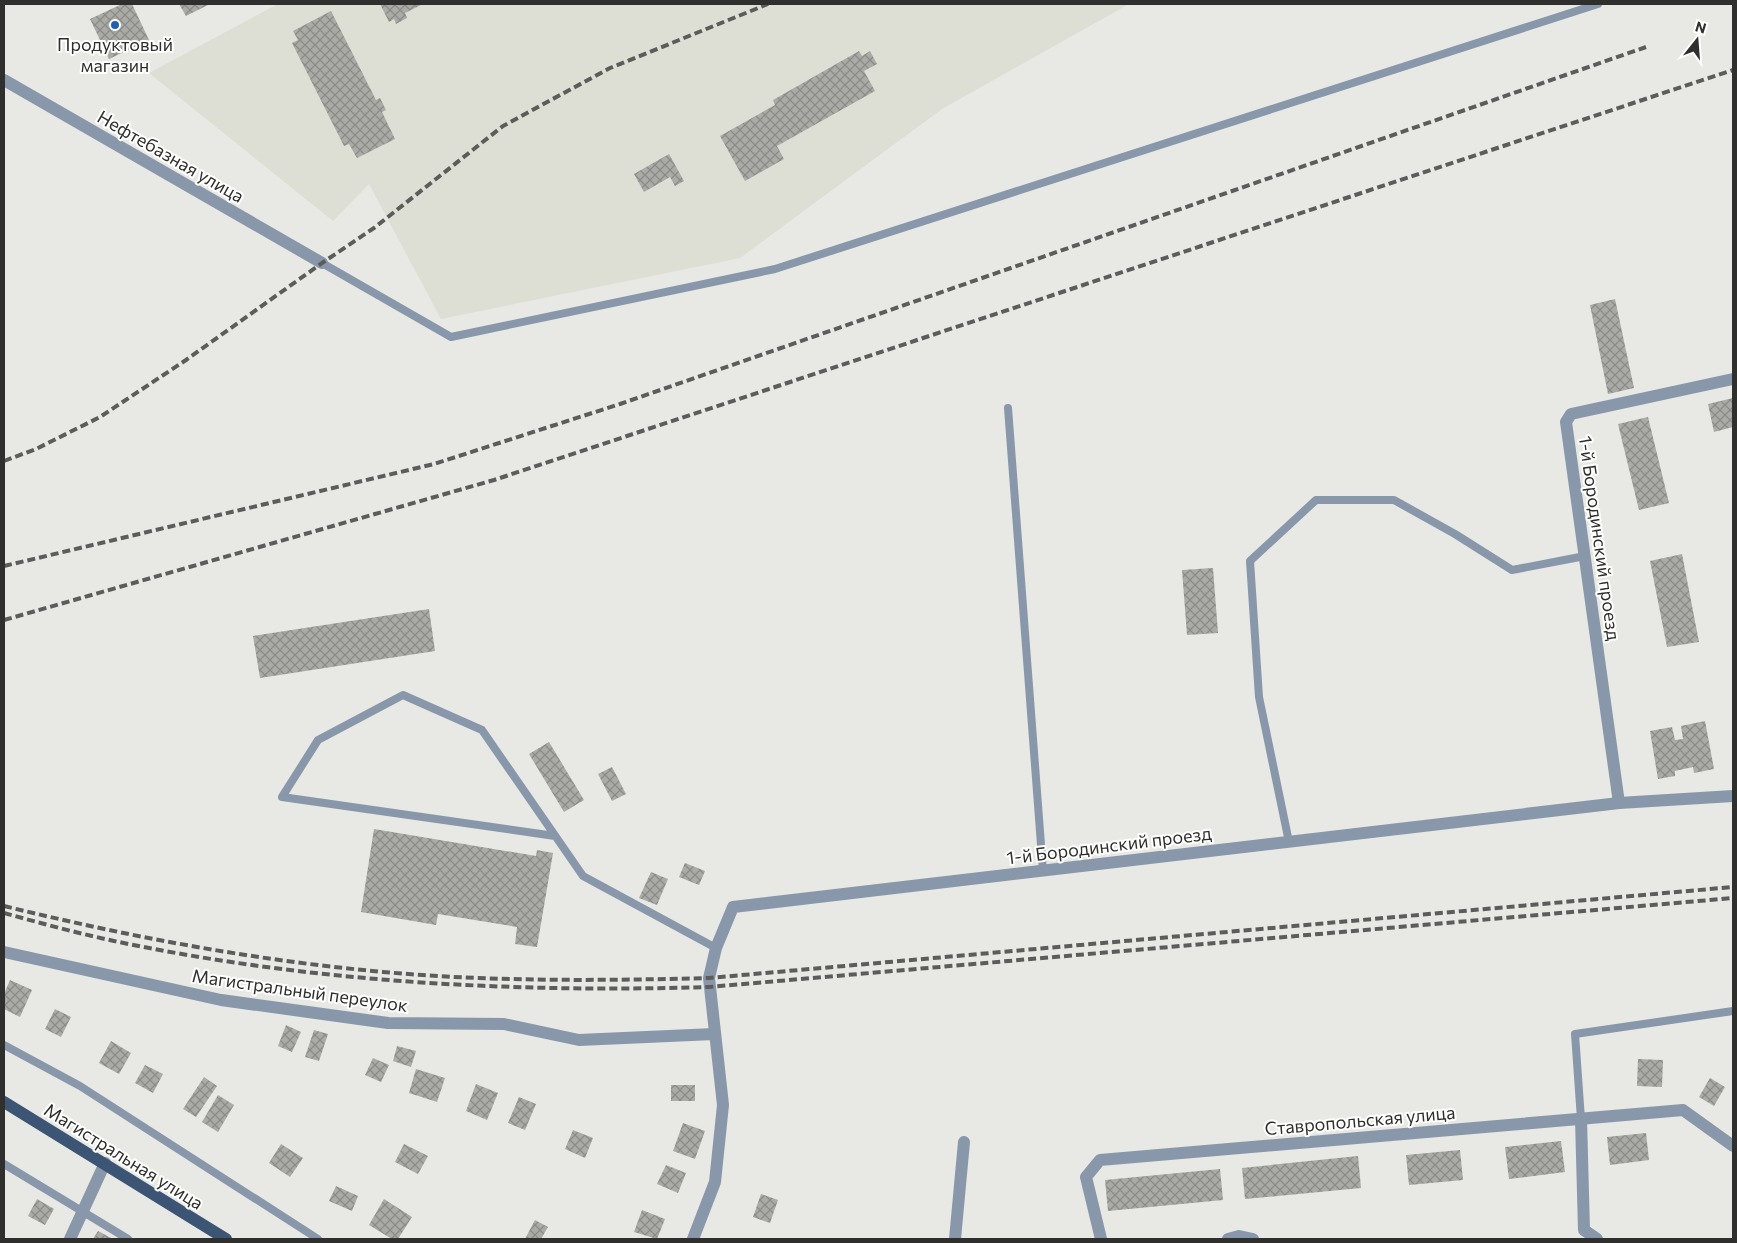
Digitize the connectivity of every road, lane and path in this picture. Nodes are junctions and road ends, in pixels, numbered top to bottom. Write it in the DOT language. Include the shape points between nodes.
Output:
graph roads {
  1 [pos="1598,4"];
  2 [pos="4,80"];
  3 [pos="322,262"];
  4 [pos="1733,378"];
  5 [pos="1008,408"];
  6 [pos="1585,556"];
  7 [pos="1733,796"];
  8 [pos="1619,803"];
  9 [pos="555,836"];
  10 [pos="1289,842"];
  11 [pos="1043,871"];
  12 [pos="716,948"];
  13 [pos="4,952"];
  14 [pos="1733,1011"];
  15 [pos="714,1034"];
  16 [pos="4,1045"];
  17 [pos="4,1102"];
  18 [pos="1581,1118"];
  19 [pos="964,1142"];
  20 [pos="1733,1146"];
  21 [pos="104,1163"];
  22 [pos="4,1164"];
  23 [pos="82,1211"];
  24 [pos="70,1239"];
  25 [pos="128,1239"];
  26 [pos="226,1239"];
  27 [pos="318,1239"];
  28 [pos="694,1239"];
  29 [pos="955,1239"];
  30 [pos="1101,1239"];
  31 [pos="1228,1239"];
  32 [pos="1253,1239"];
  33 [pos="1597,1239"];
  1 -- 3 [label="lane" via="775,269 451,337"];
  2 -- 3 [label="street, Нефтебазная улица"];
  4 -- 6 [label="street, 1-й Бородинский проезд" via="1572,414 1566,422"];
  5 -- 11 [label="lane"];
  6 -- 8 [label="street, 1-й Бородинский проезд"];
  6 -- 10 [label="lane" via="1512,570 1394,500 1316,500 1250,562 1259,696"];
  7 -- 8 [label="street, 1-й Бородинский проезд"];
  8 -- 10 [label="street, 1-й Бородинский проезд"];
  9 -- 9 [label="lane" via="482,730 404,695 318,740 282,797"];
  9 -- 12 [label="lane" via="582,876"];
  10 -- 11 [label="street, 1-й Бородинский проезд"];
  11 -- 12 [label="street, 1-й Бородинский проезд" via="733,907"];
  12 -- 15 [label="street, 1-й Бородинский проезд" via="709,987"];
  13 -- 15 [label="street, Магистральный переулок" via="221,1000 388,1023 504,1024 579,1040"];
  14 -- 18 [label="lane" via="1575,1034"];
  15 -- 28 [label="street" via="723,1105 715,1182"];
  16 -- 27 [label="lane" via="80,1086"];
  17 -- 21 [label="main road, Магистральная улица"];
  18 -- 20 [label="street" via="1683,1110"];
  18 -- 30 [label="street, Ставропольская улица" via="1100,1160 1086,1177"];
  18 -- 33 [label="street" via="1584,1230"];
  19 -- 29 [label="street"];
  21 -- 23 [label="street"];
  21 -- 26 [label="main road, Магистральная улица"];
  22 -- 23 [label="lane"];
  23 -- 24 [label="street"];
  23 -- 25 [label="lane"];
  31 -- 32 [label="street" via="1239,1236"];
}
